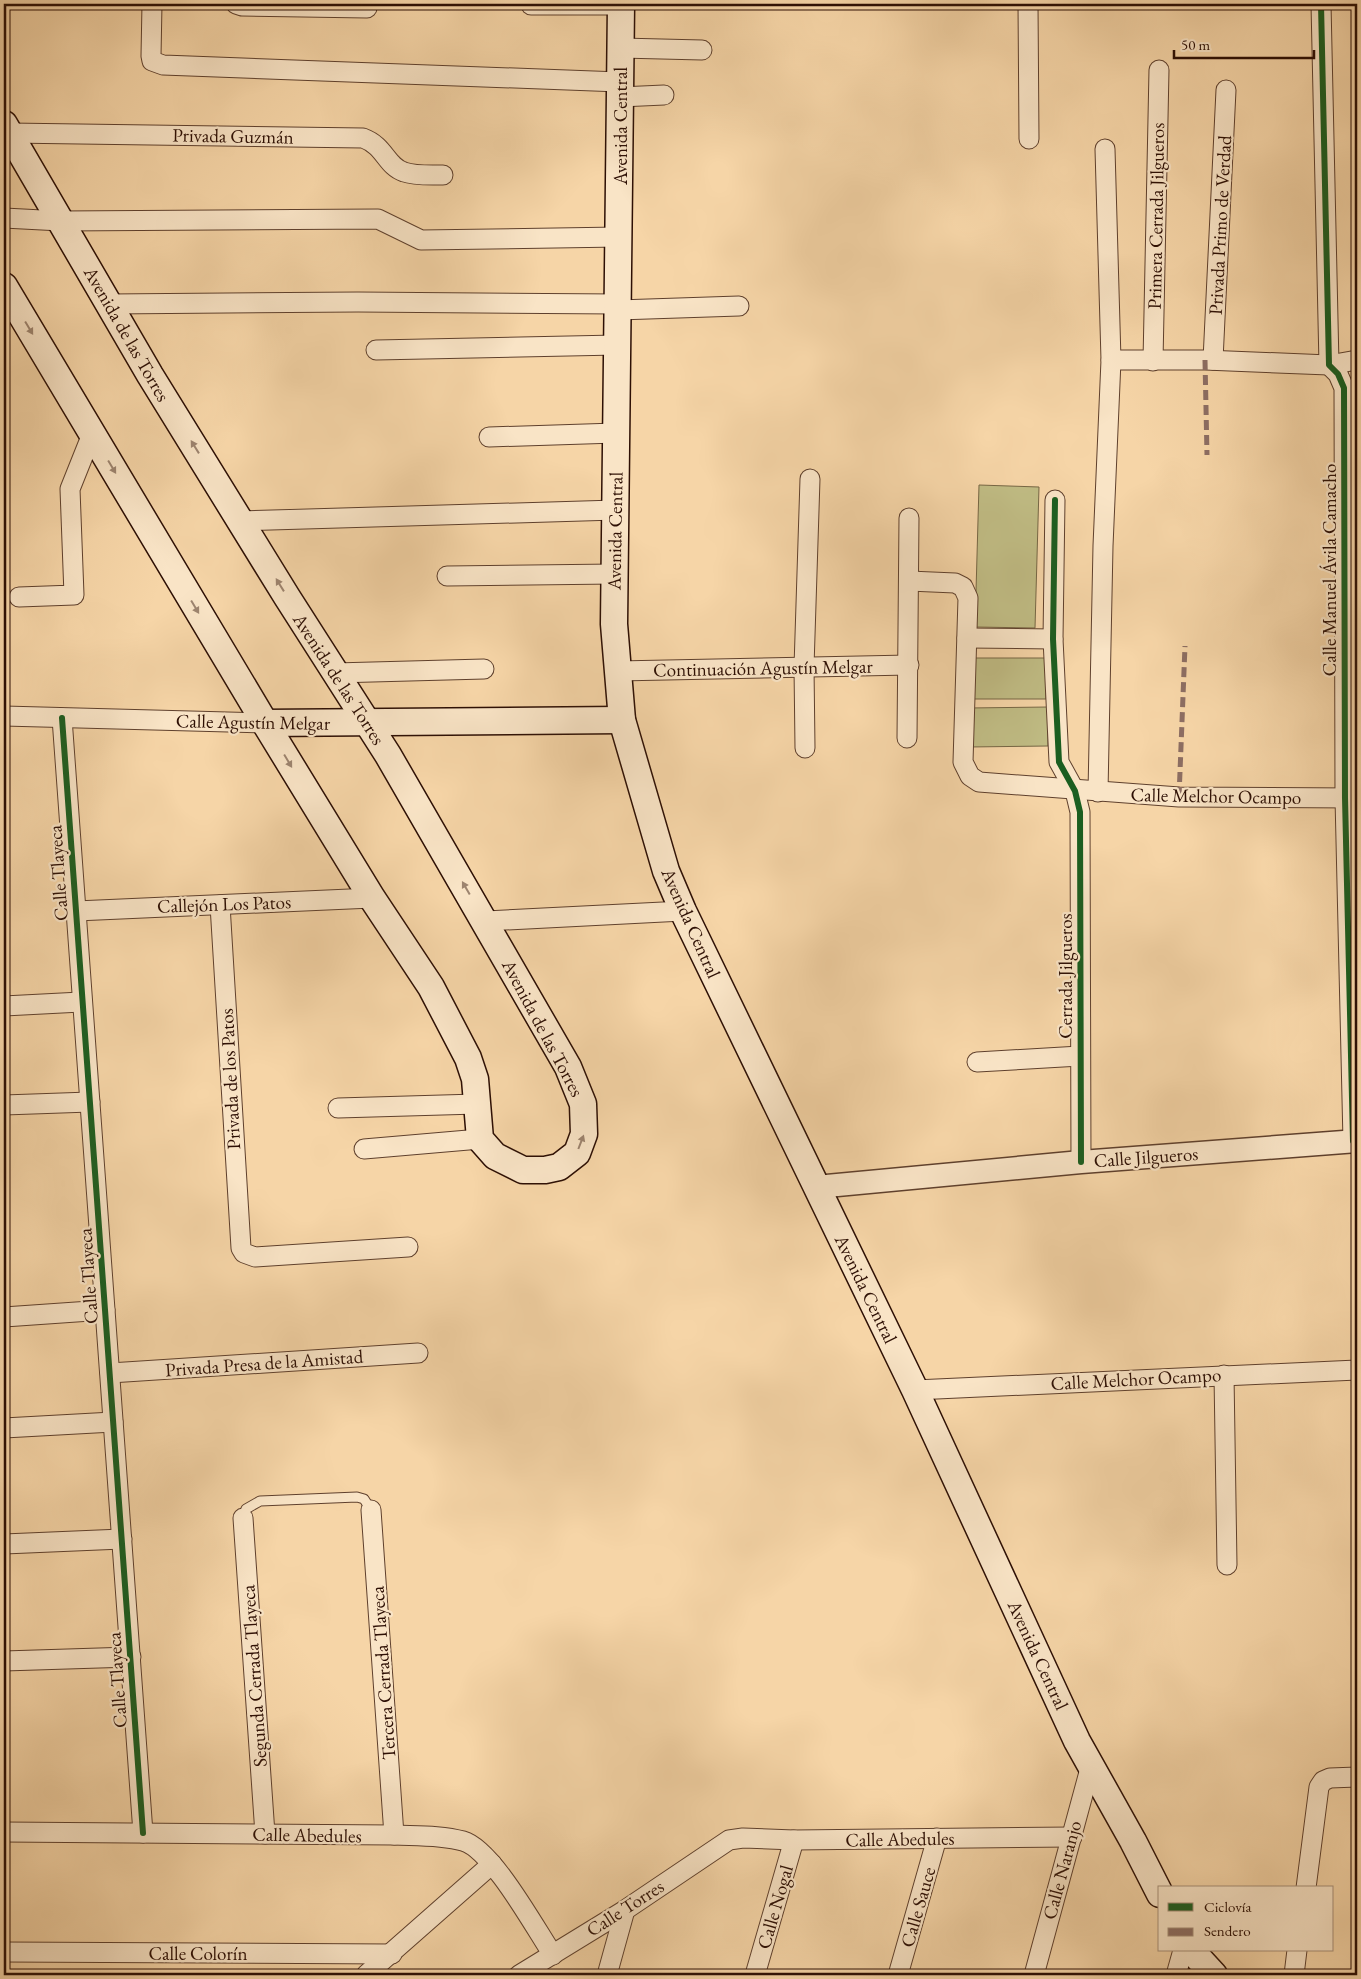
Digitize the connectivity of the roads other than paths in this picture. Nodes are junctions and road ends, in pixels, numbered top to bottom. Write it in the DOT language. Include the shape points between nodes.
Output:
graph roads {
  1 [pos="152,4"];
  2 [pos="236,4"];
  3 [pos="621,4"];
  4 [pos="1028,4"];
  5 [pos="1321,4"];
  6 [pos="531,5"];
  7 [pos="366,8"];
  8 [pos="621,48"];
  9 [pos="702,50"];
  10 [pos="1159,70"];
  11 [pos="620,90"];
  12 [pos="1226,90"];
  13 [pos="664,95"];
  14 [pos="6,129"];
  15 [pos="1029,140"];
  16 [pos="1105,149"];
  17 [pos="443,176"];
  18 [pos="4,218"];
  19 [pos="61,221"];
  20 [pos="619,237"];
  21 [pos="8,299"];
  22 [pos="110,304"];
  23 [pos="739,306"];
  24 [pos="618,307"];
  25 [pos="617,345"];
  26 [pos="376,350"];
  27 [pos="1111,360"];
  28 [pos="1213,360"];
  29 [pos="1357,360"];
  30 [pos="1154,361"];
  31 [pos="1329,365"];
  32 [pos="616,433"];
  33 [pos="92,434"];
  34 [pos="489,437"];
  35 [pos="810,479"];
  36 [pos="1055,500"];
  37 [pos="616,510"];
  38 [pos="909,518"];
  39 [pos="240,521"];
  40 [pos="615,574"];
  41 [pos="447,576"];
  42 [pos="909,581"];
  43 [pos="19,597"];
  44 [pos="967,638"];
  45 [pos="1053,639"];
  46 [pos="909,666"];
  47 [pos="804,667"];
  48 [pos="484,669"];
  49 [pos="618,671"];
  50 [pos="336,673"];
  51 [pos="4,716"];
  52 [pos="62,718"];
  53 [pos="622,720"];
  54 [pos="265,723"];
  55 [pos="367,723"];
  56 [pos="908,738"];
  57 [pos="805,748"];
  58 [pos="1075,790"];
  59 [pos="1098,792"];
  60 [pos="1351,798"];
  61 [pos="372,898"];
  62 [pos="220,905"];
  63 [pos="76,911"];
  64 [pos="683,911"];
  65 [pos="486,922"];
  66 [pos="81,1002"];
  67 [pos="4,1006"];
  68 [pos="1080,1056"];
  69 [pos="977,1062"];
  70 [pos="90,1102"];
  71 [pos="477,1104"];
  72 [pos="4,1105"];
  73 [pos="338,1108"];
  74 [pos="480,1139"];
  75 [pos="1355,1141"];
  76 [pos="364,1149"];
  77 [pos="1081,1162"];
  78 [pos="816,1187"];
  79 [pos="408,1247"];
  80 [pos="105,1310"];
  81 [pos="4,1317"];
  82 [pos="418,1353"];
  83 [pos="1357,1370"];
  84 [pos="110,1373"];
  85 [pos="1224,1375"];
  86 [pos="914,1390"];
  87 [pos="113,1422"];
  88 [pos="4,1428"];
  89 [pos="372,1510"];
  90 [pos="243,1518"];
  91 [pos="122,1539"];
  92 [pos="4,1544"];
  93 [pos="1227,1565"];
  94 [pos="131,1656"];
  95 [pos="4,1661"];
  96 [pos="1091,1765"];
  97 [pos="1357,1776"];
  98 [pos="4,1832"];
  99 [pos="143,1833"];
  100 [pos="265,1834"];
  101 [pos="394,1835"];
  102 [pos="1072,1837"];
  103 [pos="937,1838"];
  104 [pos="729,1840"];
  105 [pos="794,1840"];
  106 [pos="492,1864"];
  107 [pos="1306,1886"];
  108 [pos="1158,1890"];
  109 [pos="625,1910"];
  110 [pos="4,1952"];
  111 [pos="1182,1952"];
  112 [pos="1193,1952"];
  113 [pos="1298,1952"];
  114 [pos="392,1954"];
  115 [pos="552,1954"];
  116 [pos="366,1975"];
  117 [pos="519,1975"];
  118 [pos="607,1975"];
  119 [pos="756,1975"];
  120 [pos="898,1975"];
  121 [pos="1034,1975"];
  122 [pos="1176,1975"];
  123 [pos="1214,1975"];
  124 [pos="1294,1975"];
  1 -- 11 [label="street" via="150,56 152,61 163,65"];
  2 -- 7 [label="street"];
  3 -- 6 [label="street"];
  3 -- 8 [label="main road, Avenida Central"];
  4 -- 15 [label="street"];
  5 -- 31 [label="street"];
  8 -- 9 [label="street"];
  8 -- 11 [label="main road, Avenida Central"];
  10 -- 30 [label="street, Primera Cerrada Jilgueros"];
  11 -- 13 [label="street"];
  11 -- 20 [label="main road, Avenida Central"];
  12 -- 28 [label="street, Privada Primo de Verdad"];
  14 -- 17 [label="street, Privada Guzmán" via="363,138 375,142 395,167 405,173"];
  14 -- 19 [label="main road, Avenida de las Torres"];
  16 -- 27 [label="street"];
  18 -- 19 [label="street"];
  19 -- 20 [label="street" via="378,219 421,240"];
  19 -- 22 [label="main road, Avenida de las Torres"];
  20 -- 24 [label="main road, Avenida Central"];
  21 -- 33 [label="main road, one-way"];
  22 -- 24 [label="street" via="358,302"];
  39 -- 22 [label="main road, Avenida de las Torres, one-way"];
  23 -- 24 [label="street"];
  24 -- 25 [label="main road, Avenida Central"];
  25 -- 26 [label="street"];
  25 -- 32 [label="main road, Avenida Central"];
  27 -- 30 [label="street"];
  27 -- 59 [label="street"];
  28 -- 30 [label="street"];
  28 -- 31 [label="street"];
  29 -- 31 [label="street"];
  31 -- 60 [label="street, Calle Manuel Ávila Camacho" via="1338,374 1344,388"];
  32 -- 34 [label="street"];
  32 -- 37 [label="main road, Avenida Central"];
  33 -- 43 [label="street" via="70,489 74,595"];
  33 -- 54 [label="main road, one-way"];
  35 -- 47 [label="street"];
  36 -- 45 [label="street, Cerrada Jilgueros"];
  37 -- 39 [label="street"];
  37 -- 40 [label="main road, Avenida Central"];
  38 -- 42 [label="street"];
  50 -- 39 [label="main road, Avenida de las Torres, one-way"];
  40 -- 41 [label="street"];
  40 -- 49 [label="main road, Avenida Central" via="614,624"];
  42 -- 44 [label="street, Calle Melchor Ocampo" via="955,583 963,587 968,598"];
  42 -- 46 [label="street"];
  44 -- 45 [label="street"];
  44 -- 58 [label="street, Calle Melchor Ocampo" via="963,762 970,776 979,782"];
  45 -- 58 [label="street, Cerrada Jilgueros" via="1059,762"];
  46 -- 47 [label="street, Continuación Agustín Melgar"];
  46 -- 56 [label="street"];
  47 -- 49 [label="street, Continuación Agustín Melgar"];
  47 -- 57 [label="street"];
  48 -- 50 [label="street"];
  49 -- 53 [label="main road, Avenida Central"];
  50 -- 55 [label="main road, Avenida de las Torres"];
  51 -- 52 [label="street, Calle Agustín Melgar"];
  52 -- 54 [label="street, Calle Agustín Melgar"];
  52 -- 63 [label="street, Calle Tlayeca"];
  53 -- 55 [label="main road, Calle Agustín Melgar"];
  53 -- 64 [label="main road, Avenida Central" via="666,871"];
  54 -- 55 [label="main road, Calle Agustín Melgar"];
  54 -- 61 [label="main road, one-way"];
  65 -- 55 [label="main road, Avenida de las Torres, one-way"];
  58 -- 59 [label="street, Calle Melchor Ocampo"];
  58 -- 68 [label="street, Cerrada Jilgueros" via="1080,812"];
  59 -- 60 [label="street, Calle Melchor Ocampo" via="1179,797"];
  60 -- 75 [label="street, Calle Manuel Ávila Camacho"];
  61 -- 62 [label="street, Callejón Los Patos"];
  61 -- 71 [label="main road" via="431,987 468,1058 475,1079"];
  62 -- 63 [label="street, Callejón Los Patos"];
  62 -- 79 [label="street, Privada de los Patos" via="240,1242 244,1253 255,1257"];
  63 -- 66 [label="street, Calle Tlayeca"];
  64 -- 65 [label="street"];
  64 -- 78 [label="main road, Avenida Central"];
  74 -- 65 [label="main road, Avenida de las Torres, one-way" via="495,1156 523,1170 545,1170 559,1167 577,1153 584,1134 583,1104 568,1067"];
  66 -- 67 [label="street"];
  66 -- 70 [label="street, Calle Tlayeca"];
  68 -- 69 [label="street"];
  68 -- 77 [label="street, Cerrada Jilgueros"];
  70 -- 72 [label="street"];
  70 -- 80 [label="street, Calle Tlayeca"];
  71 -- 73 [label="street"];
  71 -- 74 [label="main road"];
  74 -- 76 [label="street"];
  75 -- 77 [label="street, Calle Jilgueros"];
  77 -- 78 [label="street, Calle Jilgueros"];
  78 -- 86 [label="main road, Avenida Central"];
  80 -- 81 [label="street"];
  80 -- 84 [label="street, Calle Tlayeca"];
  82 -- 84 [label="street, Privada Presa de la Amistad"];
  83 -- 85 [label="street, Calle Melchor Ocampo"];
  84 -- 87 [label="street, Calle Tlayeca"];
  85 -- 86 [label="street, Calle Melchor Ocampo"];
  85 -- 93 [label="street"];
  86 -- 96 [label="main road, Avenida Central"];
  87 -- 88 [label="street"];
  87 -- 91 [label="street, Calle Tlayeca"];
  89 -- 90 [label="lane" via="364,1499 357,1497 260,1501 246,1509"];
  89 -- 101 [label="street, Tercera Cerrada Tlayeca"];
  90 -- 100 [label="street, Segunda Cerrada Tlayeca"];
  91 -- 92 [label="street"];
  91 -- 94 [label="street, Calle Tlayeca"];
  94 -- 95 [label="street"];
  94 -- 99 [label="street, Calle Tlayeca"];
  96 -- 102 [label="street, Calle Naranjo"];
  96 -- 108 [label="main road, Avenida Central"];
  97 -- 107 [label="street" via="1323,1781 1318,1796"];
  98 -- 99 [label="street, Calle Abedules"];
  99 -- 100 [label="street, Calle Abedules"];
  100 -- 101 [label="street, Calle Abedules"];
  101 -- 106 [label="street, Calle Abedules" via="464,1841 478,1849"];
  102 -- 103 [label="street, Calle Abedules"];
  102 -- 121 [label="street, Calle Naranjo"];
  103 -- 105 [label="street, Calle Abedules"];
  103 -- 120 [label="street, Calle Sauce"];
  104 -- 105 [label="street, Calle Abedules"];
  104 -- 109 [label="street, Calle Torres"];
  105 -- 119 [label="street, Calle Nogal"];
  106 -- 114 [label="street"];
  106 -- 115 [label="street, Calle Abedules"];
  109 -- 115 [label="street, Calle Torres"];
  109 -- 118 [label="street"];
  110 -- 114 [label="street, Calle Colorín"];
  111 -- 122 [label="street"];
  112 -- 123 [label="main road"];
  113 -- 124 [label="street"];
  114 -- 116 [label="street"];
  115 -- 117 [label="street, Calle Torres"];
}
